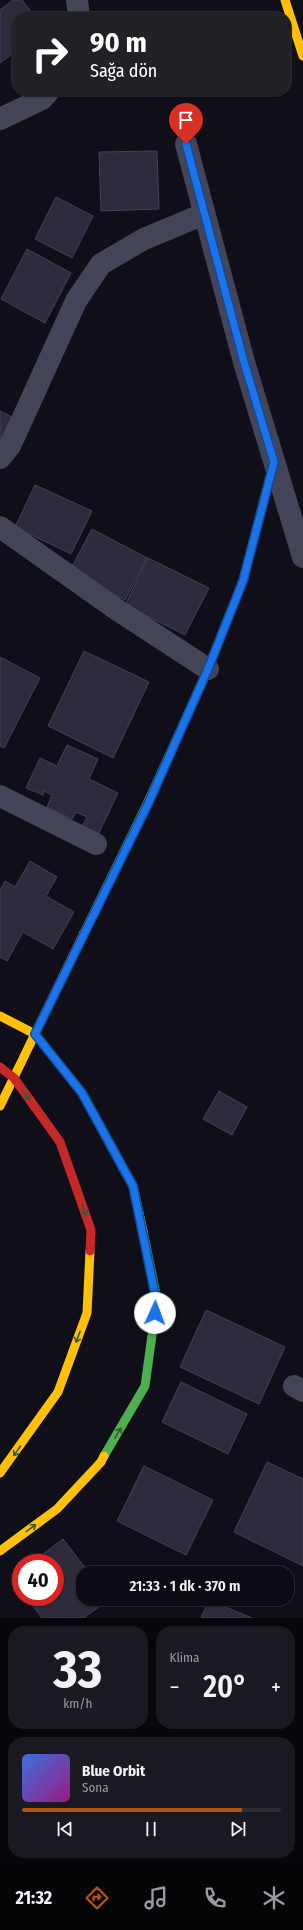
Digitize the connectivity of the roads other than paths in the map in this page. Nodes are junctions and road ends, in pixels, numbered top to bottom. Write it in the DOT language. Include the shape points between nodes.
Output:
graph roads {
  1 [pos="77,0"];
  2 [pos="286,0"];
  3 [pos="78,12"];
  4 [pos="290,12"];
  5 [pos="291,16"];
  6 [pos="303,56"];
  7 [pos="45,96"];
  8 [pos="0,119"];
  9 [pos="186,144"];
  10 [pos="204,214"];
  11 [pos="0,458"];
  12 [pos="274,462"];
  13 [pos="0,527"];
  14 [pos="303,557"];
  15 [pos="208,669"];
  16 [pos="0,796"];
  17 [pos="96,844"];
  18 [pos="0,1016"];
  19 [pos="35,1034"];
  20 [pos="0,1067"];
  21 [pos="14,1078"];
  22 [pos="0,1106"];
  23 [pos="0,1473"];
  24 [pos="0,1551"];
  1 -- 3 [label="street"];
  2 -- 4 [label="main road"];
  5 -- 6 [label="main road"];
  7 -- 8 [label="street" via="42,100"];
  9 -- 10 [label="street"];
  10 -- 11 [label="street" via="144,239 101,264 76,301 10,446"];
  10 -- 12 [label="street"];
  12 -- 14 [label="street"];
  12 -- 15 [label="main road" via="243,581"];
  13 -- 15 [label="street" via="116,609"];
  15 -- 19 [label="main road" via="148,804"];
  16 -- 17 [label="street"];
  18 -- 19 [label="main road"];
  19 -- 21 [label="main road"];
  24 -- 19 [label="main road, one-way" via="57,1508 101,1462 145,1386 156,1299 133,1186 82,1093"];
  20 -- 21 [label="main road"];
  21 -- 22 [label="main road"];
  21 -- 23 [label="main road, one-way" via="60,1142 91,1230 87,1314 58,1392"];
}
